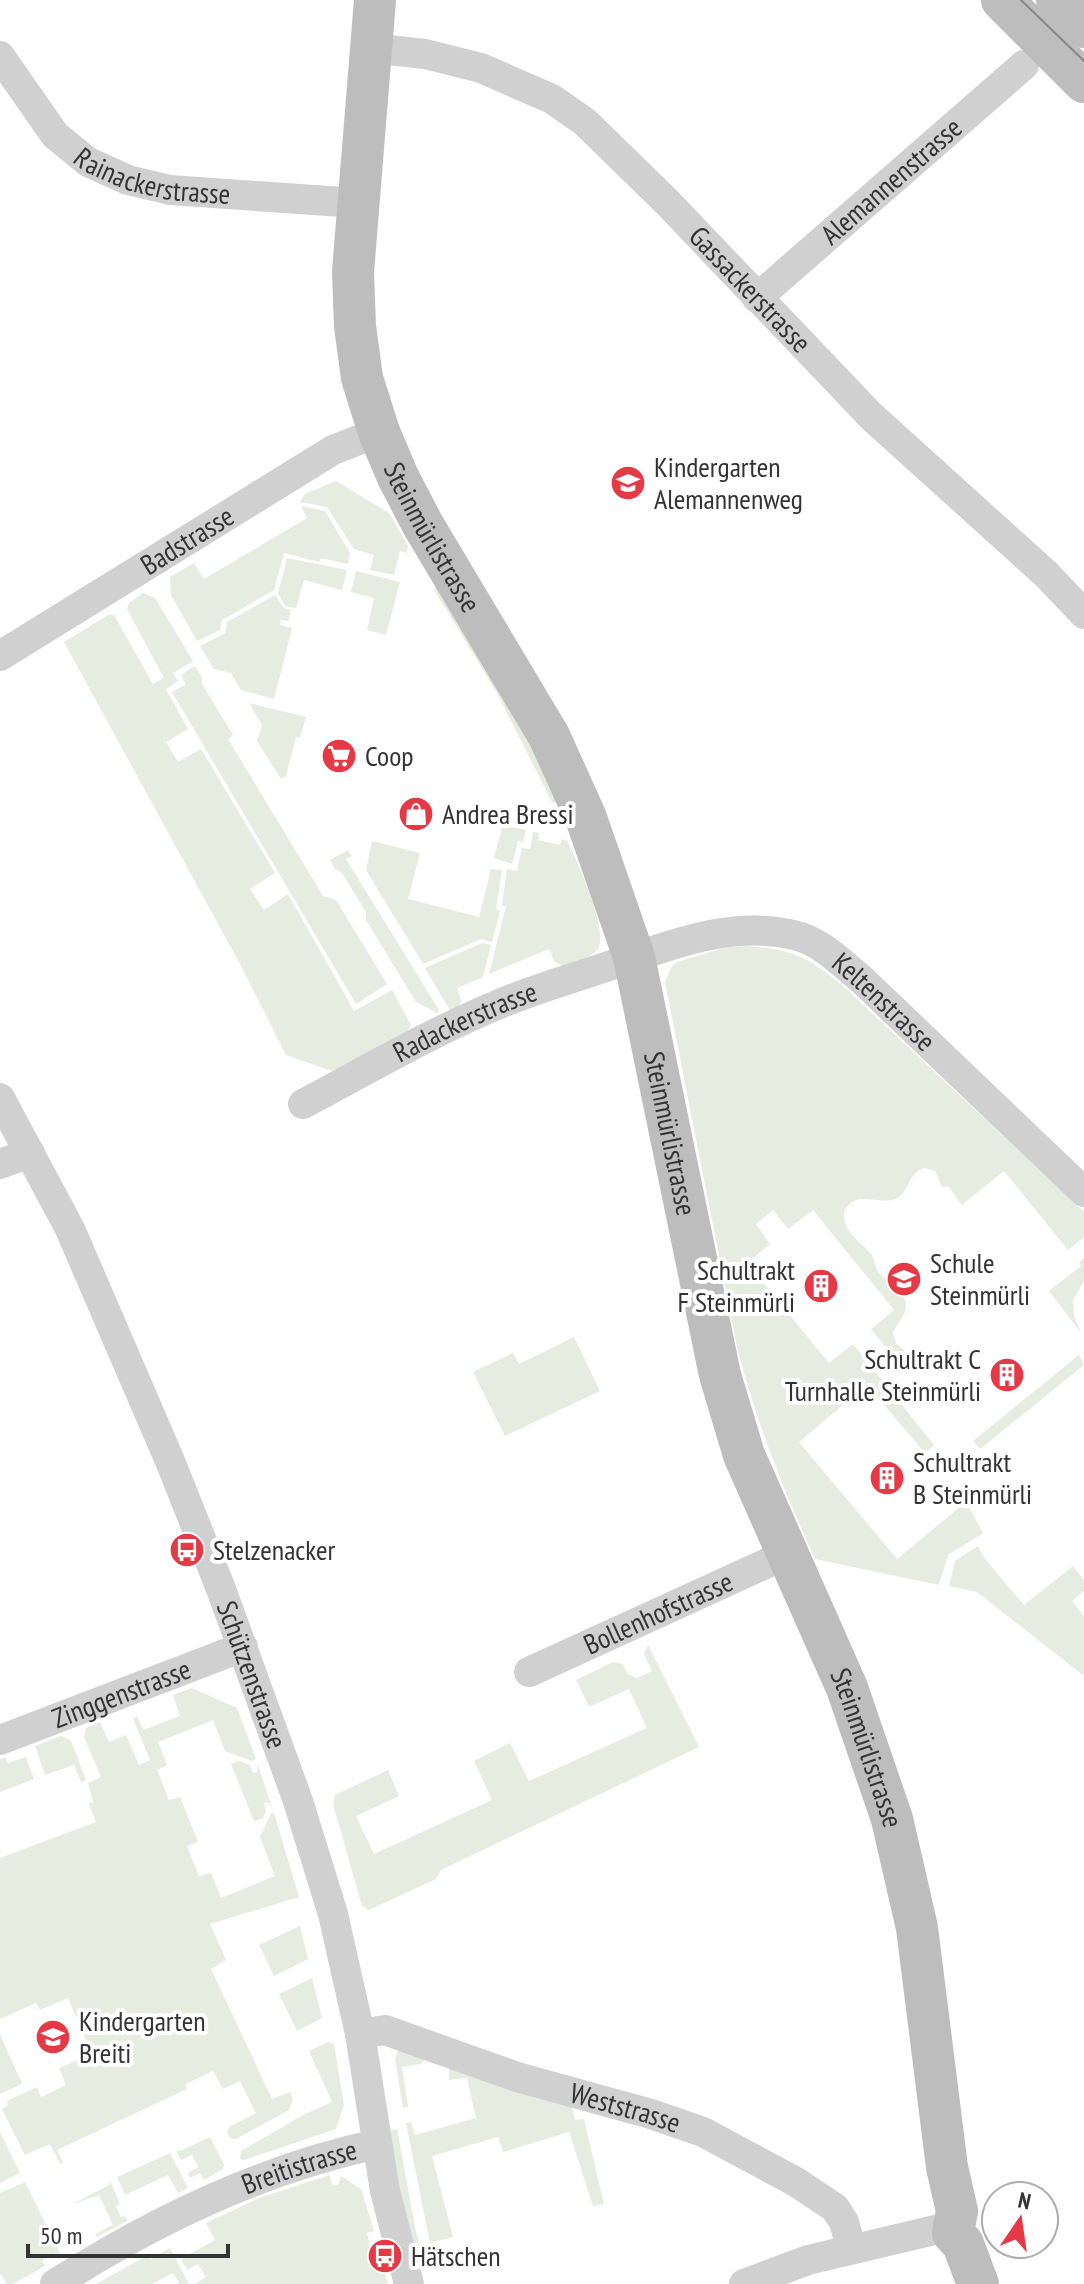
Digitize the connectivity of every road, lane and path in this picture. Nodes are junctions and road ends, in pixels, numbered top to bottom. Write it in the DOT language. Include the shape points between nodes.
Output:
graph roads {
  1 [pos="375,0"];
  2 [pos="1002,0"];
  3 [pos="1057,0"];
  4 [pos="1084,27"];
  5 [pos="370,48"];
  6 [pos="0,56"];
  7 [pos="1024,65"];
  8 [pos="1084,82"];
  9 [pos="357,203"];
  10 [pos="757,298"];
  11 [pos="379,432"];
  12 [pos="1084,614"];
  13 [pos="0,656"];
  14 [pos="634,957"];
  15 [pos="0,1098"];
  16 [pos="303,1104"];
  17 [pos="30,1153"];
  18 [pos="0,1164"];
  19 [pos="1084,1192"];
  20 [pos="787,1554"];
  21 [pos="243,1647"];
  22 [pos="529,1672"];
  23 [pos="0,1740"];
  24 [pos="360,2034"];
  25 [pos="377,2144"];
  26 [pos="953,2233"];
  27 [pos="851,2248"];
  28 [pos="55,2284"];
  29 [pos="409,2284"];
  30 [pos="744,2284"];
  31 [pos="978,2284"];
  1 -- 5 [label="street, Steinmürlistrasse"];
  2 -- 8 [label="street"];
  3 -- 4 [label="street"];
  5 -- 9 [label="street, Steinmürlistrasse"];
  5 -- 10 [label="street, Gassackerstrasse" via="481,68 552,99 585,122"];
  6 -- 9 [label="street, Rainackerstrasse" via="55,135 88,162 128,180 170,190"];
  7 -- 10 [label="street, Alemannenstrasse"];
  9 -- 11 [label="street, Steinmürlistrasse" via="355,326 362,378"];
  10 -- 12 [label="street, Gassackerstrasse" via="871,416"];
  11 -- 13 [label="street, Badstrasse" via="333,450"];
  11 -- 14 [label="street, Steinmürlistrasse" via="423,525 549,736 586,818"];
  14 -- 16 [label="street, Radackerstrasse" via="498,1004"];
  14 -- 19 [label="street, Keltenstrasse" via="741,929 796,935 821,945"];
  14 -- 20 [label="street, Steinmürlistrasse" via="720,1375 744,1455"];
  15 -- 17 [label="street, Schützenstrasse"];
  17 -- 18 [label="street"];
  17 -- 21 [label="street, Schützenstrasse" via="70,1229 159,1435"];
  20 -- 22 [label="street, Bollenhofstrasse"];
  20 -- 26 [label="street, Steinmürlistrasse" via="862,1727 903,1861 957,2211"];
  21 -- 23 [label="street, Zinggenstrasse"];
  21 -- 24 [label="street, Schützenstrasse" via="333,1914"];
  24 -- 25 [label="street, Schützenstrasse"];
  24 -- 27 [label="street, Weststrasse" via="385,2030 517,2077 703,2132 835,2208"];
  25 -- 28 [label="street, Breitistrasse" via="278,2170 209,2198"];
  25 -- 29 [label="street, Schützenstrasse"];
  26 -- 27 [label="street" via="939,2229"];
  26 -- 31 [label="street, Steinmürlistrasse" via="963,2244"];
  27 -- 30 [label="street"];
}
